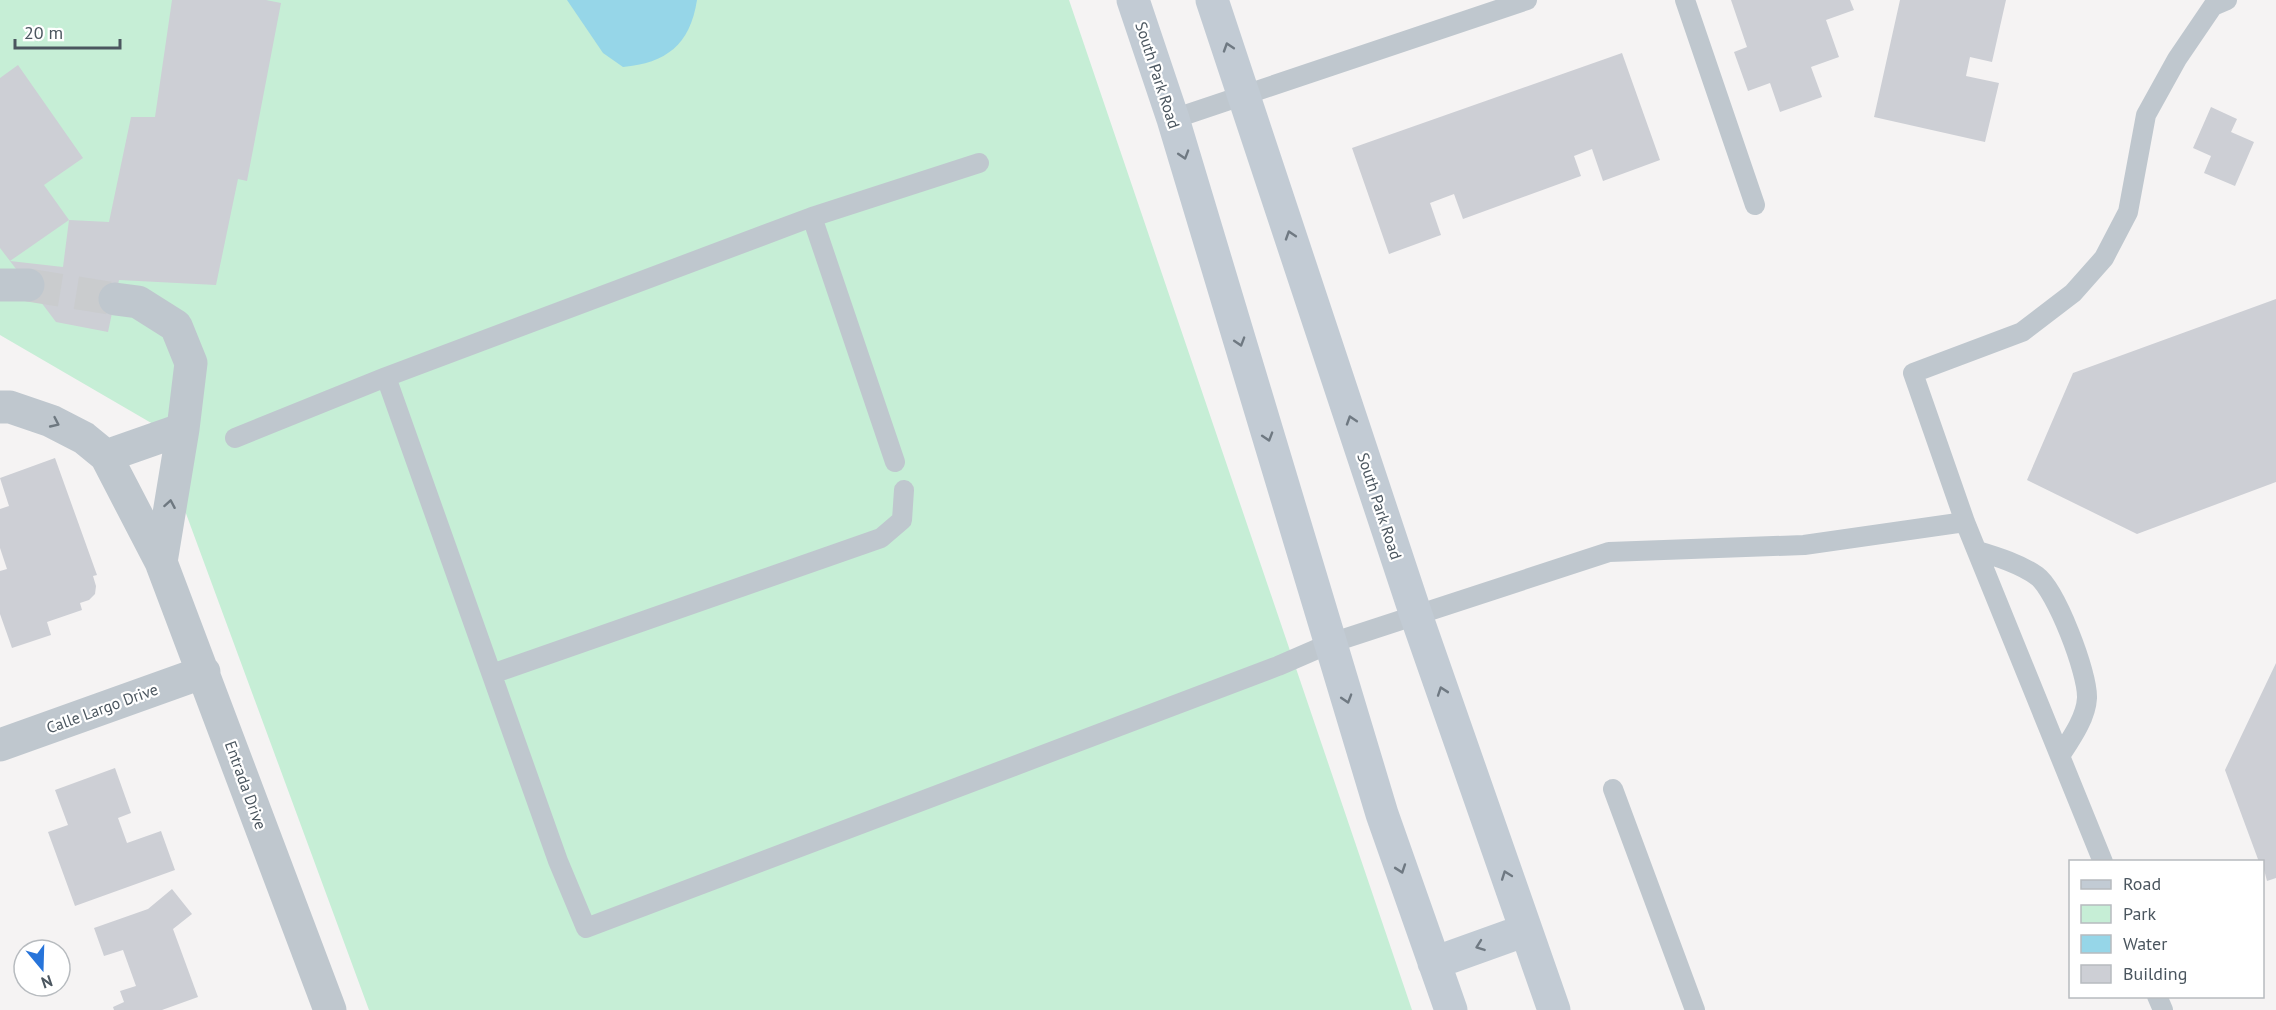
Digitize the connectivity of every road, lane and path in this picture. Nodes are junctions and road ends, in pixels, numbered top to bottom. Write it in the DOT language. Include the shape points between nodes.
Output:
graph roads {
  1 [pos="1133,0"];
  2 [pos="1212,0"];
  3 [pos="1527,0"];
  4 [pos="1685,0"];
  5 [pos="2227,0"];
  6 [pos="1243,94"];
  7 [pos="1173,119"];
  8 [pos="979,163"];
  9 [pos="1755,205"];
  10 [pos="812,217"];
  11 [pos="115,299"];
  12 [pos="386,377"];
  13 [pos="0,407"];
  14 [pos="183,429"];
  15 [pos="235,438"];
  16 [pos="106,456"];
  17 [pos="895,462"];
  18 [pos="904,490"];
  19 [pos="1965,522"];
  20 [pos="1978,551"];
  21 [pos="161,562"];
  22 [pos="1416,615"];
  23 [pos="1331,643"];
  24 [pos="204,672"];
  25 [pos="492,675"];
  26 [pos="0,745"];
  27 [pos="2060,756"];
  28 [pos="1613,789"];
  29 [pos="2103,860"];
  30 [pos="1526,930"];
  31 [pos="1434,963"];
  32 [pos="330,1010"];
  33 [pos="1451,1010"];
  34 [pos="1554,1010"];
  35 [pos="1695,1010"];
  1 -- 7 [label="street, South Park Road"];
  6 -- 2 [label="street, South Park Road, one-way"];
  3 -- 6 [label="lane"];
  4 -- 9 [label="lane"];
  5 -- 19 [label="lane" via="2213,6 2177,59 2146,116 2128,212 2104,258 2073,293 2022,333 1913,373"];
  6 -- 7 [label="lane"];
  22 -- 6 [label="street, South Park Road, one-way"];
  7 -- 23 [label="street, South Park Road, one-way"];
  8 -- 10 [label="lane"];
  10 -- 12 [label="lane"];
  10 -- 17 [label="lane"];
  11 -- 14 [label="street" via="138,302 176,326 191,363"];
  12 -- 15 [label="lane"];
  12 -- 25 [label="lane"];
  13 -- 16 [label="street, one-way" via="51,421 84,438"];
  14 -- 16 [label="street"];
  21 -- 14 [label="street, one-way"];
  16 -- 21 [label="street, Entrada Drive"];
  18 -- 25 [label="lane" via="902,520 881,538"];
  19 -- 20 [label="lane"];
  19 -- 22 [label="lane" via="1804,545 1609,552"];
  20 -- 27 [label="lane"];
  20 -- 27 [label="lane" via="2004,559 2037,577 2054,596 2080,666 2087,698 2078,727"];
  21 -- 24 [label="street, Entrada Drive"];
  22 -- 23 [label="lane"];
  30 -- 22 [label="street, South Park Road, one-way"];
  23 -- 25 [label="lane" via="586,928"];
  23 -- 31 [label="street, South Park Road, one-way" via="1382,814"];
  24 -- 26 [label="street, Calle Largo Drive"];
  24 -- 32 [label="street, Entrada Drive"];
  27 -- 29 [label="lane"];
  28 -- 35 [label="lane"];
  30 -- 31 [label="street, one-way"];
  30 -- 34 [label="street, South Park Road"];
  31 -- 33 [label="street, South Park Road"];
}
